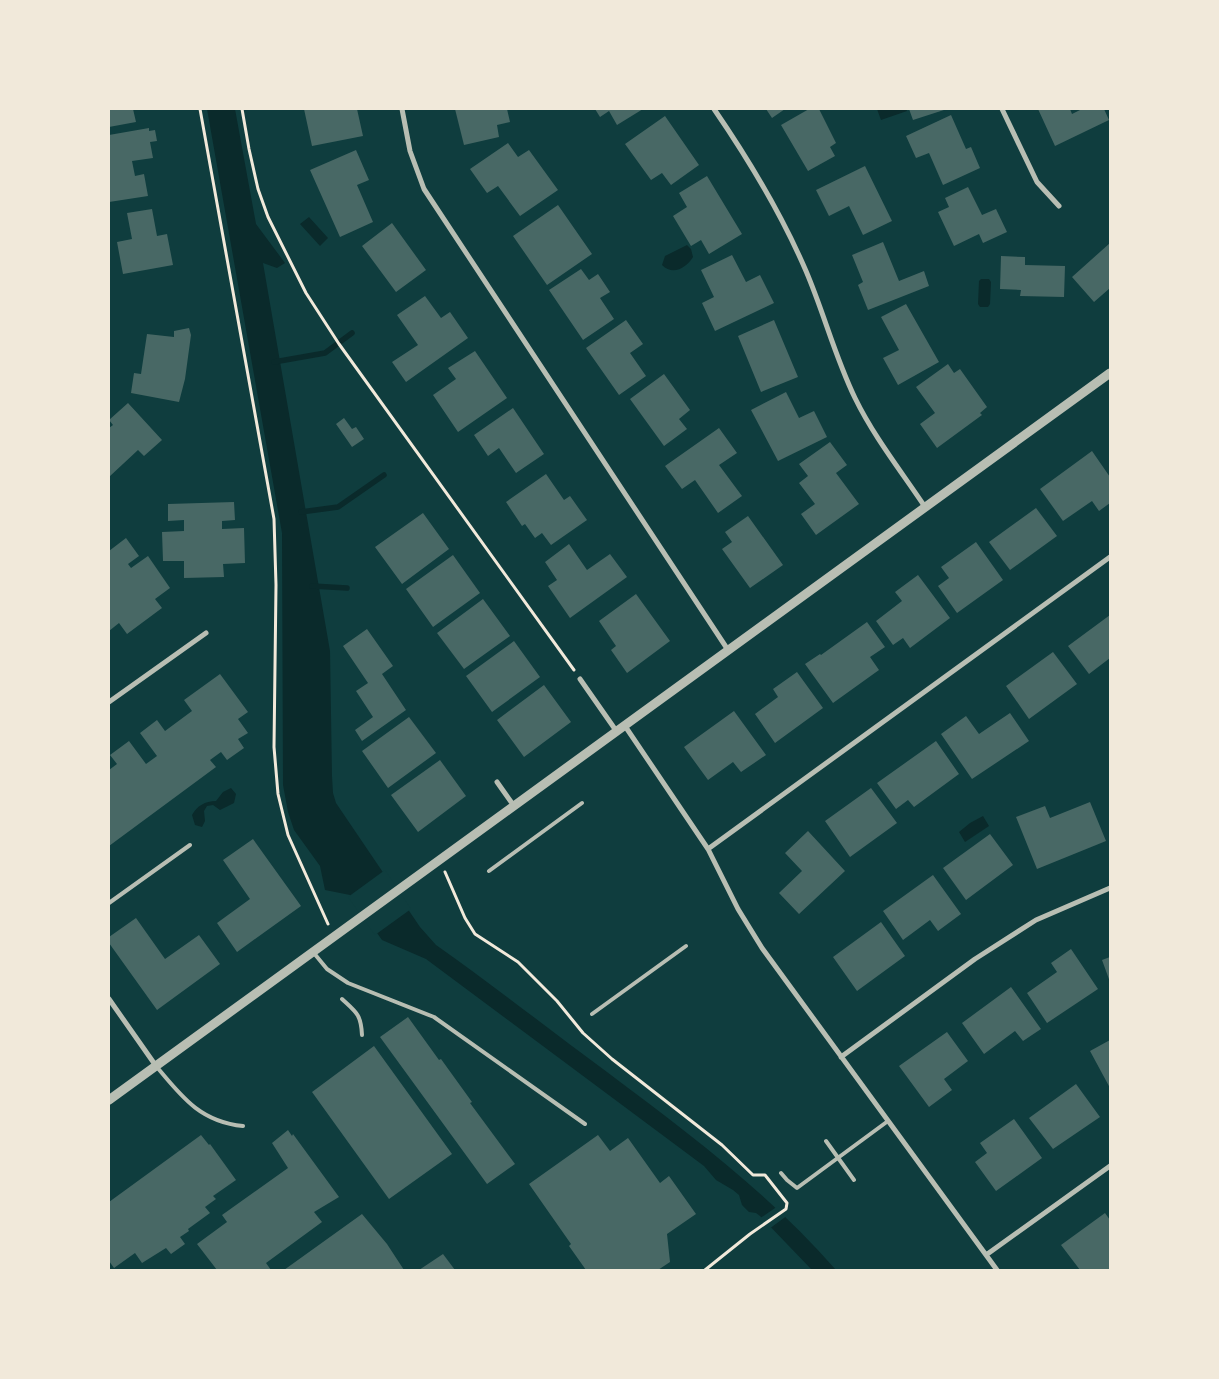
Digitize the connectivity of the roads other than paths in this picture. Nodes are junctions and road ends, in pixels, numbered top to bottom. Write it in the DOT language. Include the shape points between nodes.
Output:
graph roads {
  1 [pos="402,109"];
  2 [pos="714,109"];
  3 [pos="1002,109"];
  4 [pos="1059,206"];
  5 [pos="1110,373"];
  6 [pos="925,507"];
  7 [pos="1110,558"];
  8 [pos="206,633"];
  9 [pos="728,650"];
  10 [pos="580,679"];
  11 [pos="109,702"];
  12 [pos="621,729"];
  13 [pos="497,782"];
  14 [pos="582,803"];
  15 [pos="514,807"];
  16 [pos="190,845"];
  17 [pos="708,849"];
  18 [pos="489,871"];
  19 [pos="1110,888"];
  20 [pos="109,903"];
  21 [pos="686,946"];
  22 [pos="313,952"];
  23 [pos="109,999"];
  24 [pos="342,999"];
  25 [pos="592,1014"];
  26 [pos="362,1035"];
  27 [pos="841,1057"];
  28 [pos="156,1066"];
  29 [pos="109,1100"];
  30 [pos="888,1121"];
  31 [pos="585,1124"];
  32 [pos="242,1126"];
  33 [pos="826,1141"];
  34 [pos="838,1158"];
  35 [pos="1110,1166"];
  36 [pos="781,1173"];
  37 [pos="854,1180"];
  38 [pos="986,1255"];
  39 [pos="997,1270"];
  1 -- 9 [label="street" via="410,150 424,188"];
  2 -- 6 [label="street" via="753,167 788,231 845,375 872,431"];
  3 -- 4 [label="street" via="1037,182"];
  5 -- 6 [label="street"];
  6 -- 9 [label="street"];
  7 -- 17 [label="street"];
  8 -- 11 [label="street"];
  9 -- 12 [label="street"];
  10 -- 12 [label="street"];
  12 -- 15 [label="street"];
  12 -- 17 [label="street"];
  13 -- 15 [label="street"];
  14 -- 18 [label="lane"];
  15 -- 22 [label="street"];
  16 -- 20 [label="lane"];
  17 -- 27 [label="street" via="762,948"];
  19 -- 27 [label="street" via="1036,920 975,959"];
  21 -- 25 [label="lane"];
  22 -- 28 [label="street"];
  22 -- 31 [label="lane" via="327,969 348,983 434,1017"];
  23 -- 28 [label="street"];
  24 -- 26 [label="lane" via="362,1021"];
  27 -- 30 [label="street"];
  28 -- 29 [label="street"];
  28 -- 32 [label="lane" via="182,1097 202,1114 225,1124"];
  30 -- 34 [label="lane"];
  30 -- 38 [label="street"];
  33 -- 34 [label="lane"];
  34 -- 36 [label="lane" via="797,1188"];
  34 -- 37 [label="lane"];
  35 -- 38 [label="street"];
  38 -- 39 [label="street"];
}
